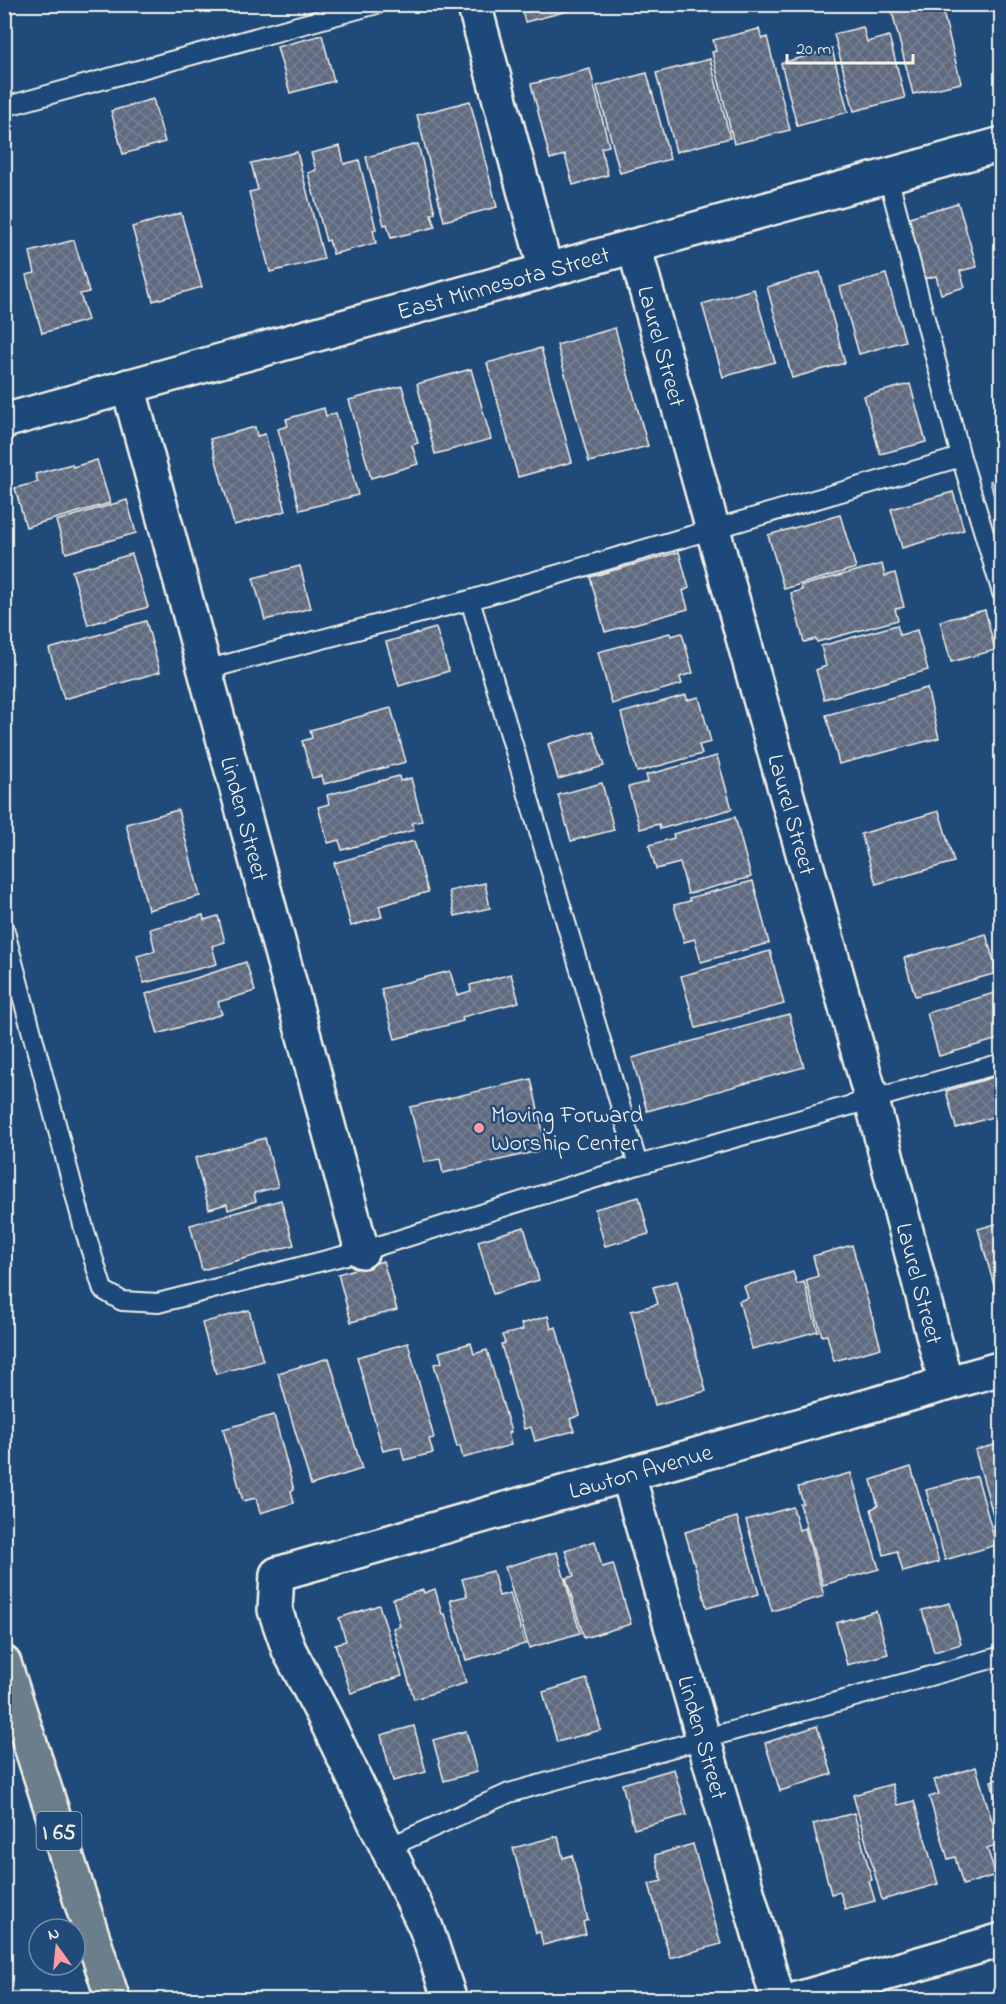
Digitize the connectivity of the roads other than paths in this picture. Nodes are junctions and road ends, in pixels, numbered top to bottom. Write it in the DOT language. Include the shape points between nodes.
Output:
graph roads {
  1 [pos="377,4"];
  2 [pos="474,4"];
  3 [pos="4,106"];
  4 [pos="1002,144"];
  5 [pos="888,176"];
  6 [pos="634,246"];
  7 [pos="546,270"];
  8 [pos="128,386"];
  9 [pos="4,420"];
  10 [pos="961,457"];
  11 [pos="714,530"];
  12 [pos="1002,593"];
  13 [pos="470,600"];
  14 [pos="205,670"];
  15 [pos="4,928"];
  16 [pos="1002,1063"];
  17 [pos="872,1101"];
  18 [pos="638,1165"];
  19 [pos="362,1251"];
  20 [pos="1002,1368"];
  21 [pos="946,1384"];
  22 [pos="628,1475"];
  23 [pos="1002,1656"];
  24 [pos="4,1664"];
  25 [pos="704,1738"];
  26 [pos="387,1848"];
  27 [pos="1002,1940"];
  28 [pos="113,2000"];
  29 [pos="450,2000"];
  30 [pos="778,2000"];
  31 [pos="794,2000"];
  1 -- 3 [label="lane"];
  2 -- 7 [label="street"];
  4 -- 5 [label="street, East Minnesota Street"];
  5 -- 6 [label="street, East Minnesota Street"];
  5 -- 10 [label="lane"];
  6 -- 7 [label="street, East Minnesota Street"];
  6 -- 11 [label="street, Laurel Street"];
  7 -- 8 [label="street, East Minnesota Street"];
  8 -- 9 [label="street, East Minnesota Street"];
  8 -- 14 [label="street, Linden Street"];
  10 -- 11 [label="lane"];
  10 -- 12 [label="lane"];
  11 -- 13 [label="lane"];
  11 -- 17 [label="street, Laurel Street"];
  13 -- 14 [label="lane"];
  13 -- 18 [label="lane"];
  14 -- 19 [label="street, Linden Street"];
  15 -- 19 [label="lane" via="103,1290 122,1302 158,1303"];
  16 -- 17 [label="lane"];
  17 -- 18 [label="lane"];
  17 -- 21 [label="street, Laurel Street"];
  18 -- 19 [label="lane"];
  20 -- 21 [label="street, Lawton Avenue"];
  21 -- 22 [label="street, Lawton Avenue"];
  22 -- 25 [label="street, Linden Street"];
  22 -- 26 [label="street, Lawton Avenue" via="277,1574 275,1610 289,1650"];
  23 -- 25 [label="lane"];
  24 -- 28 [label="highway, I 65"];
  25 -- 26 [label="lane" via="509,1793"];
  25 -- 30 [label="street, Linden Street"];
  26 -- 29 [label="street" via="426,1928"];
  27 -- 31 [label="street"];
}
